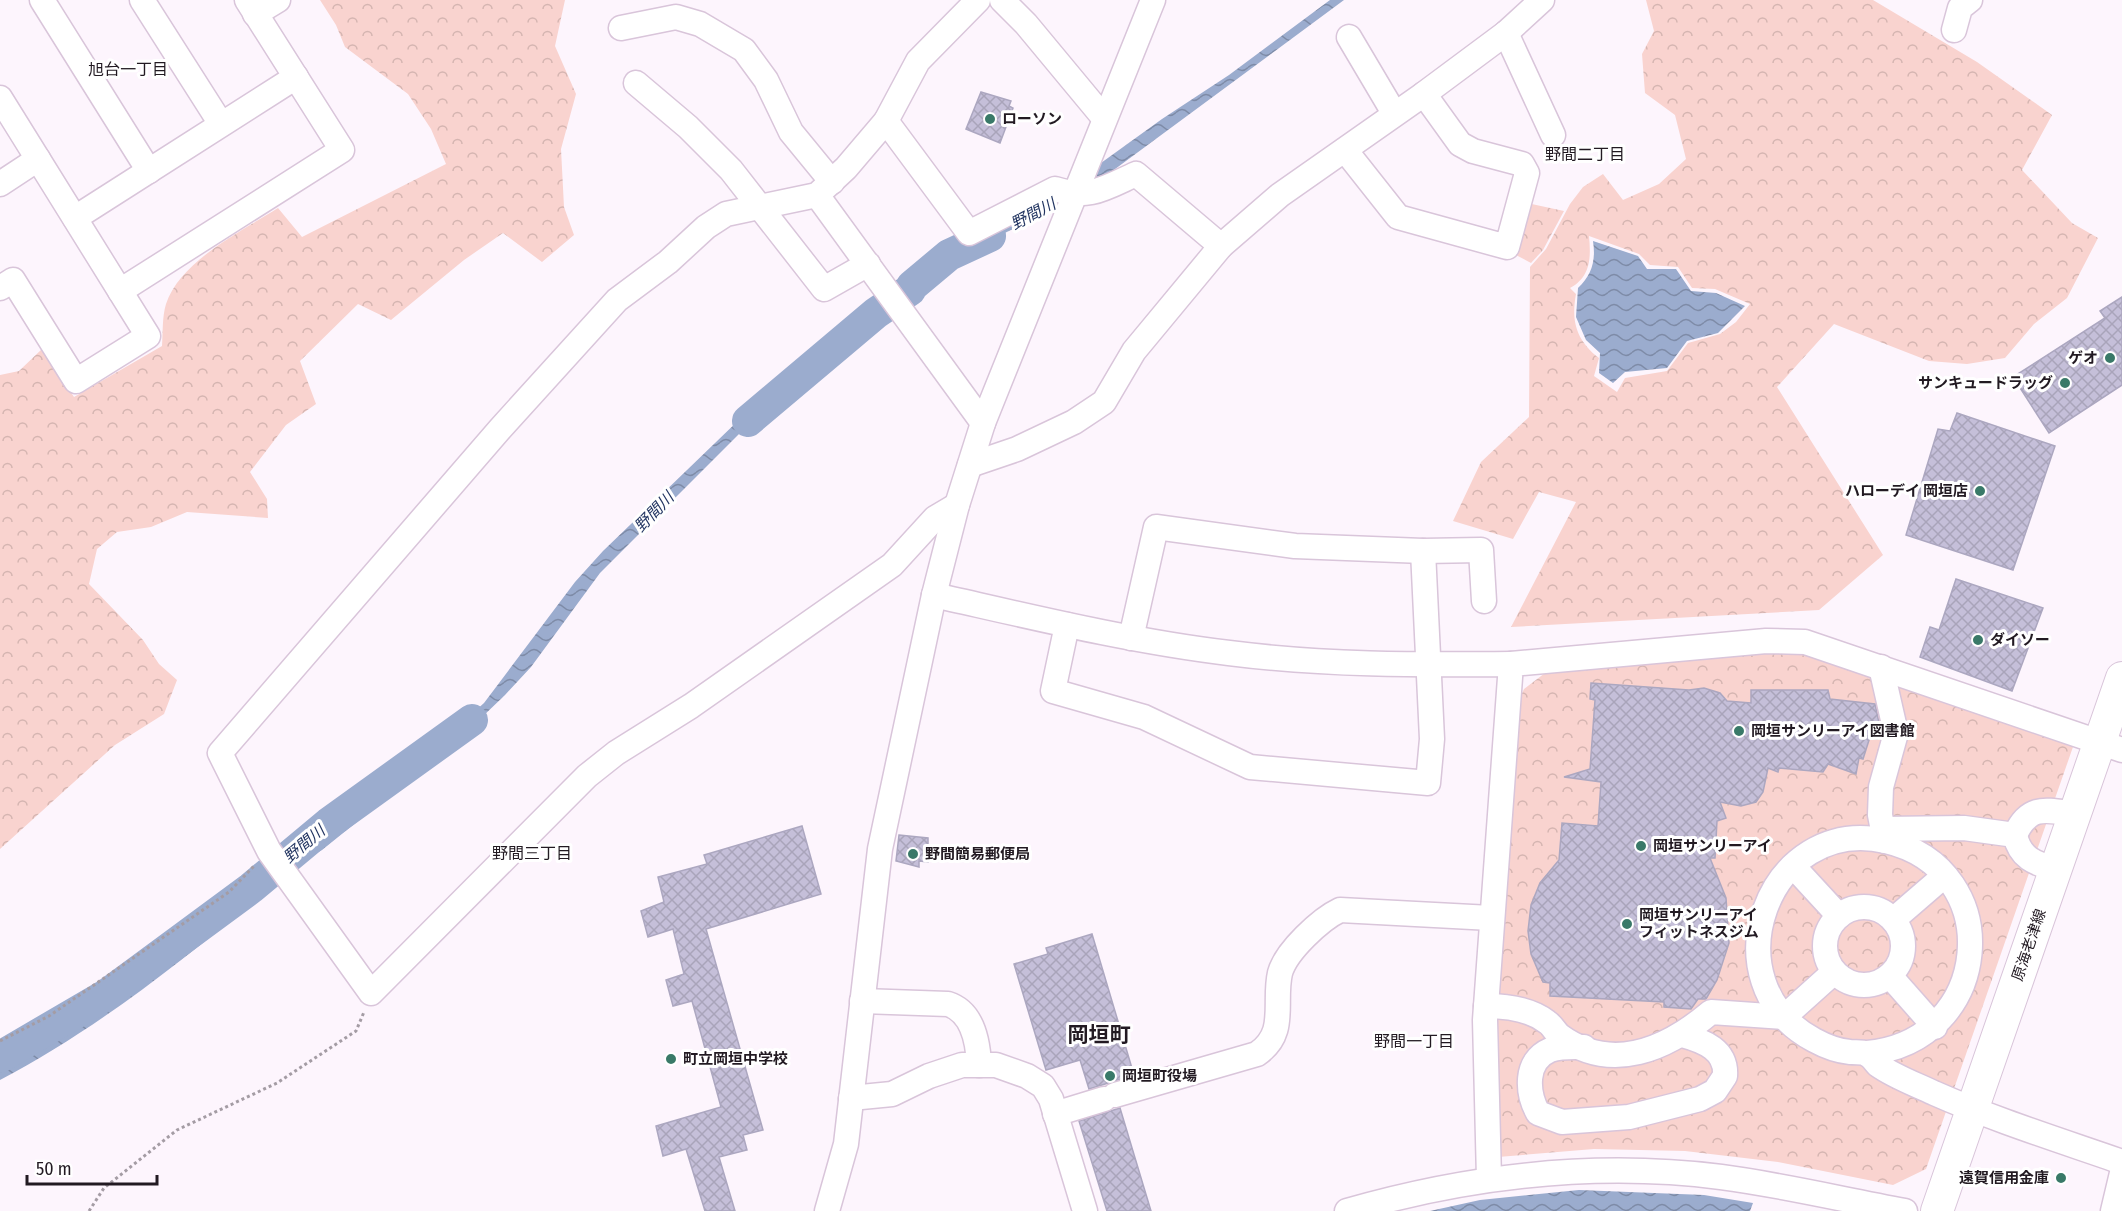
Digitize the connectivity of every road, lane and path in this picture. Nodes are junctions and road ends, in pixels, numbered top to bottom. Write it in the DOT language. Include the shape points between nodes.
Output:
graph roads {
  1 [pos="42,0"];
  2 [pos="142,0"];
  3 [pos="278,0"];
  4 [pos="978,0"];
  5 [pos="1002,0"];
  6 [pos="1153,0"];
  7 [pos="1542,0"];
  8 [pos="1970,0"];
  9 [pos="251,7"];
  10 [pos="621,28"];
  11 [pos="1954,30"];
  12 [pos="1506,33"];
  13 [pos="1349,38"];
  14 [pos="296,77"];
  15 [pos="636,83"];
  16 [pos="1424,94"];
  17 [pos="0,98"];
  18 [pos="1395,113"];
  19 [pos="1104,118"];
  20 [pos="886,121"];
  21 [pos="221,124"];
  22 [pos="1553,135"];
  23 [pos="1345,150"];
  24 [pos="38,159"];
  25 [pos="149,171"];
  26 [pos="0,184"];
  27 [pos="824,188"];
  28 [pos="1075,195"];
  29 [pos="757,206"];
  30 [pos="75,218"];
  31 [pos="1221,246"];
  32 [pos="868,264"];
  33 [pos="0,288"];
  34 [pos="120,291"];
  35 [pos="983,423"];
  36 [pos="970,465"];
  37 [pos="957,506"];
  38 [pos="1423,551"];
  39 [pos="934,595"];
  40 [pos="1484,601"];
  41 [pos="1067,625"];
  42 [pos="1131,638"];
  43 [pos="1511,664"];
  44 [pos="1428,665"];
  45 [pos="1881,667"];
  46 [pos="2122,678"];
  47 [pos="2110,746"];
  48 [pos="2074,814"];
  49 [pos="1884,835"];
  50 [pos="2015,835"];
  51 [pos="269,851"];
  52 [pos="1793,866"];
  53 [pos="2055,869"];
  54 [pos="1944,876"];
  55 [pos="1839,916"];
  56 [pos="1491,918"];
  57 [pos="1893,920"];
  58 [pos="1834,972"];
  59 [pos="1890,976"];
  60 [pos="371,993"];
  61 [pos="861,1001"];
  62 [pos="1486,1006"];
  63 [pos="1784,1017"];
  64 [pos="1935,1027"];
  65 [pos="1682,1035"];
  66 [pos="0,1041"];
  67 [pos="1585,1047"];
  68 [pos="1867,1053"];
  69 [pos="979,1065"];
  70 [pos="851,1098"];
  71 [pos="1972,1110"];
  72 [pos="1055,1114"];
  73 [pos="2122,1162"];
  74 [pos="2122,1173"];
  75 [pos="1489,1179"];
  76 [pos="89,1211"];
  77 [pos="827,1211"];
  78 [pos="1084,1211"];
  79 [pos="1347,1211"];
  80 [pos="1905,1211"];
  81 [pos="1937,1211"];
  82 [pos="2113,1211"];
  1 -- 25 [label="street"];
  2 -- 21 [label="street"];
  3 -- 9 [label="street"];
  4 -- 20 [label="street" via="918,62"];
  5 -- 19 [label="street"];
  6 -- 19 [label="street"];
  7 -- 12 [label="street"];
  8 -- 11 [label="street" via="1960,8"];
  9 -- 14 [label="street"];
  10 -- 27 [label="street" via="676,17 700,24 744,50 766,80"];
  12 -- 16 [label="street"];
  12 -- 22 [label="street"];
  13 -- 18 [label="street"];
  14 -- 21 [label="street"];
  14 -- 34 [label="street" via="342,150"];
  15 -- 29 [label="street" via="717,155"];
  16 -- 18 [label="street"];
  16 -- 23 [label="street" via="1460,144 1522,164 1527,173 1507,247 1398,217"];
  17 -- 24 [label="street"];
  18 -- 23 [label="street"];
  19 -- 28 [label="street"];
  20 -- 27 [label="street"];
  20 -- 28 [label="street" via="969,233 1055,189"];
  21 -- 25 [label="street"];
  23 -- 31 [label="street" via="1280,195"];
  24 -- 26 [label="street"];
  24 -- 30 [label="street"];
  25 -- 30 [label="street"];
  27 -- 29 [label="street"];
  27 -- 32 [label="street"];
  28 -- 31 [label="street" via="1096,192 1136,174"];
  28 -- 35 [label="street"];
  29 -- 32 [label="street" via="824,289"];
  29 -- 51 [label="street" via="726,214 706,226 668,262 617,300 514,412 220,753"];
  30 -- 34 [label="street"];
  31 -- 36 [label="street" via="1134,351 1104,402 1074,422"];
  32 -- 35 [label="street"];
  33 -- 34 [label="street" via="13,280 76,381 148,336"];
  35 -- 36 [label="street"];
  36 -- 37 [label="street"];
  37 -- 39 [label="street"];
  37 -- 60 [label="street" via="935,518 892,565 587,776"];
  38 -- 40 [label="street" via="1481,550"];
  38 -- 42 [label="street" via="1295,546 1156,527"];
  38 -- 44 [label="street"];
  39 -- 41 [label="street"];
  39 -- 61 [label="street" via="880,849"];
  41 -- 42 [label="street"];
  41 -- 44 [label="street" via="1053,691 1144,717 1250,767 1428,783 1432,739"];
  42 -- 44 [label="street" via="1239,654 1339,663"];
  43 -- 44 [label="street"];
  43 -- 45 [label="street" via="1766,641 1805,642"];
  43 -- 56 [label="street"];
  45 -- 47 [label="street"];
  45 -- 49 [label="street" via="1896,733 1881,787"];
  46 -- 47 [label="main road, 原海老津線"];
  47 -- 48 [label="main road, 原海老津線"];
  48 -- 50 [label="street" via="2033,812"];
  48 -- 53 [label="main road, 原海老津線"];
  49 -- 50 [label="street" via="1964,828"];
  49 -- 52 [label="street" via="1836,842"];
  49 -- 54 [label="street" via="1917,853"];
  50 -- 53 [label="street" via="2018,847 2028,859"];
  51 -- 60 [label="street"];
  51 -- 66 [label="path" via="229,892 49,1016"];
  52 -- 55 [label="street"];
  52 -- 63 [label="street" via="1768,899 1757,939 1763,981"];
  53 -- 71 [label="main road, 原海老津線"];
  54 -- 57 [label="street"];
  54 -- 64 [label="street" via="1968,920 1971,953 1960,993"];
  55 -- 57 [label="street" via="1867,907"];
  55 -- 58 [label="street" via="1831,925 1826,943"];
  56 -- 62 [label="street"];
  56 -- 72 [label="street" via="1341,910 1326,916 1289,955 1280,973 1277,1019 1269,1046 1257,1054"];
  57 -- 59 [label="street" via="1903,939 1903,949"];
  58 -- 59 [label="street" via="1861,986"];
  58 -- 63 [label="street"];
  59 -- 64 [label="street"];
  60 -- 76 [label="path" via="356,1031 277,1083 177,1130 104,1188"];
  61 -- 69 [label="street" via="959,1007 971,1023"];
  61 -- 70 [label="street"];
  62 -- 67 [label="street" via="1517,1008 1549,1022 1558,1035"];
  62 -- 75 [label="street"];
  63 -- 65 [label="street" via="1711,1012"];
  63 -- 68 [label="street" via="1830,1048"];
  64 -- 68 [label="street" via="1896,1048"];
  65 -- 67 [label="street" via="1629,1055 1610,1055"];
  65 -- 67 [label="street" via="1701,1040 1723,1060 1725,1076 1708,1096 1629,1117 1600,1120 1562,1122 1538,1113 1529,1090 1534,1064 1549,1050"];
  68 -- 71 [label="street" via="1893,1073"];
  69 -- 70 [label="street" via="962,1065 928,1076 892,1094"];
  69 -- 72 [label="street" via="996,1065 1043,1086"];
  70 -- 77 [label="street" via="846,1144"];
  71 -- 73 [label="street"];
  71 -- 81 [label="main road, 原海老津線"];
  72 -- 78 [label="street"];
  74 -- 82 [label="street"];
  75 -- 79 [label="street"];
  75 -- 80 [label="street" via="1593,1170 1700,1175"];
}
